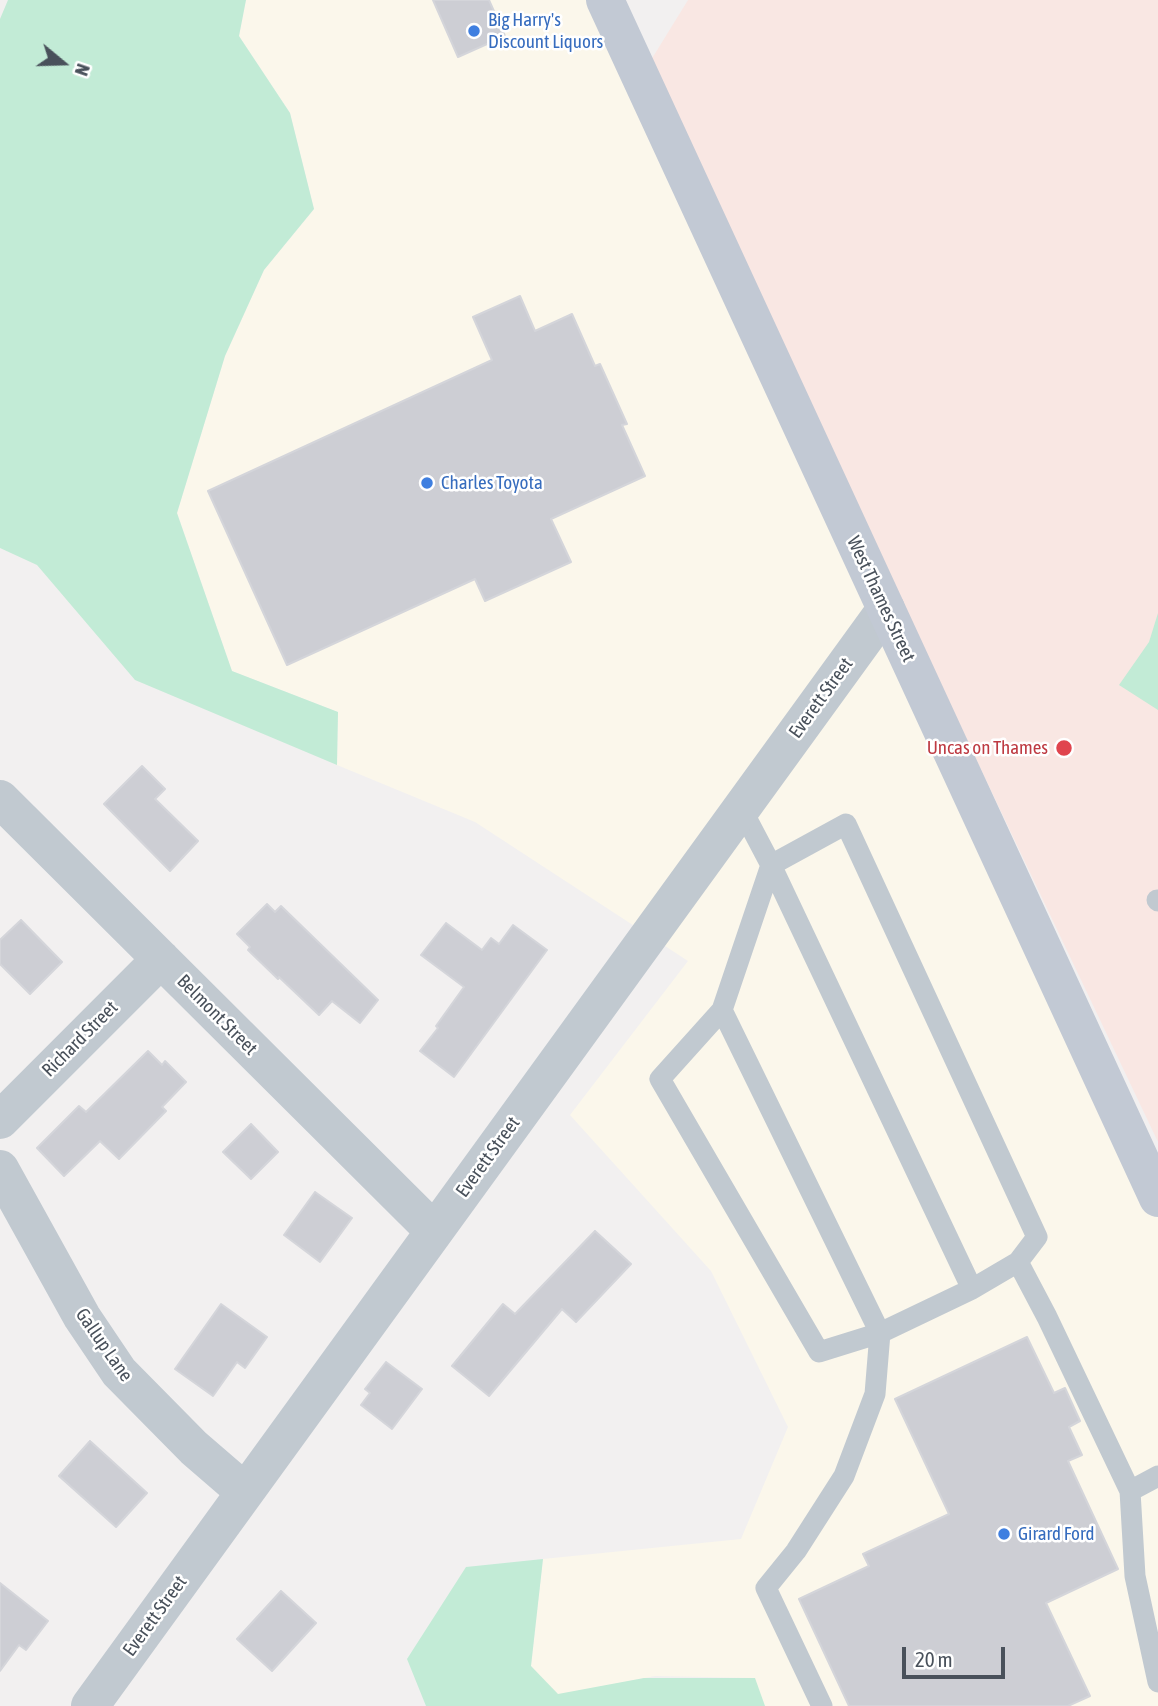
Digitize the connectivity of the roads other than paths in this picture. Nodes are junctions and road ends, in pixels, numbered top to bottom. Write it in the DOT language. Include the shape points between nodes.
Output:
graph roads {
  1 [pos="605,0"];
  2 [pos="886,609"];
  3 [pos="0,799"];
  4 [pos="741,808"];
  5 [pos="771,865"];
  6 [pos="161,959"];
  7 [pos="722,1010"];
  8 [pos="0,1120"];
  9 [pos="0,1169"];
  10 [pos="1156,1188"];
  11 [pos="434,1231"];
  12 [pos="1018,1262"];
  13 [pos="972,1289"];
  14 [pos="880,1333"];
  15 [pos="1158,1476"];
  16 [pos="1130,1491"];
  17 [pos="245,1492"];
  18 [pos="1158,1682"];
  19 [pos="90,1706"];
  20 [pos="821,1706"];
  1 -- 2 [label="main road, West Thames Street"];
  2 -- 4 [label="street, Everett Street"];
  2 -- 10 [label="main road, West Thames Street"];
  3 -- 6 [label="street, Belmont Street"];
  4 -- 5 [label="lane"];
  4 -- 11 [label="street, Everett Street"];
  5 -- 7 [label="lane"];
  5 -- 12 [label="lane" via="846,824 1037,1237"];
  5 -- 13 [label="lane"];
  6 -- 8 [label="street, Richard Street"];
  6 -- 11 [label="street, Belmont Street"];
  7 -- 14 [label="lane"];
  7 -- 14 [label="lane" via="660,1079 819,1352"];
  9 -- 17 [label="street, Gallup Lane" via="82,1317 119,1372"];
  11 -- 17 [label="street, Everett Street"];
  12 -- 13 [label="lane"];
  12 -- 16 [label="lane"];
  13 -- 14 [label="lane"];
  14 -- 20 [label="lane" via="875,1394 844,1476 766,1588"];
  15 -- 16 [label="lane"];
  16 -- 18 [label="lane" via="1135,1576"];
  17 -- 19 [label="street, Everett Street"];
}
